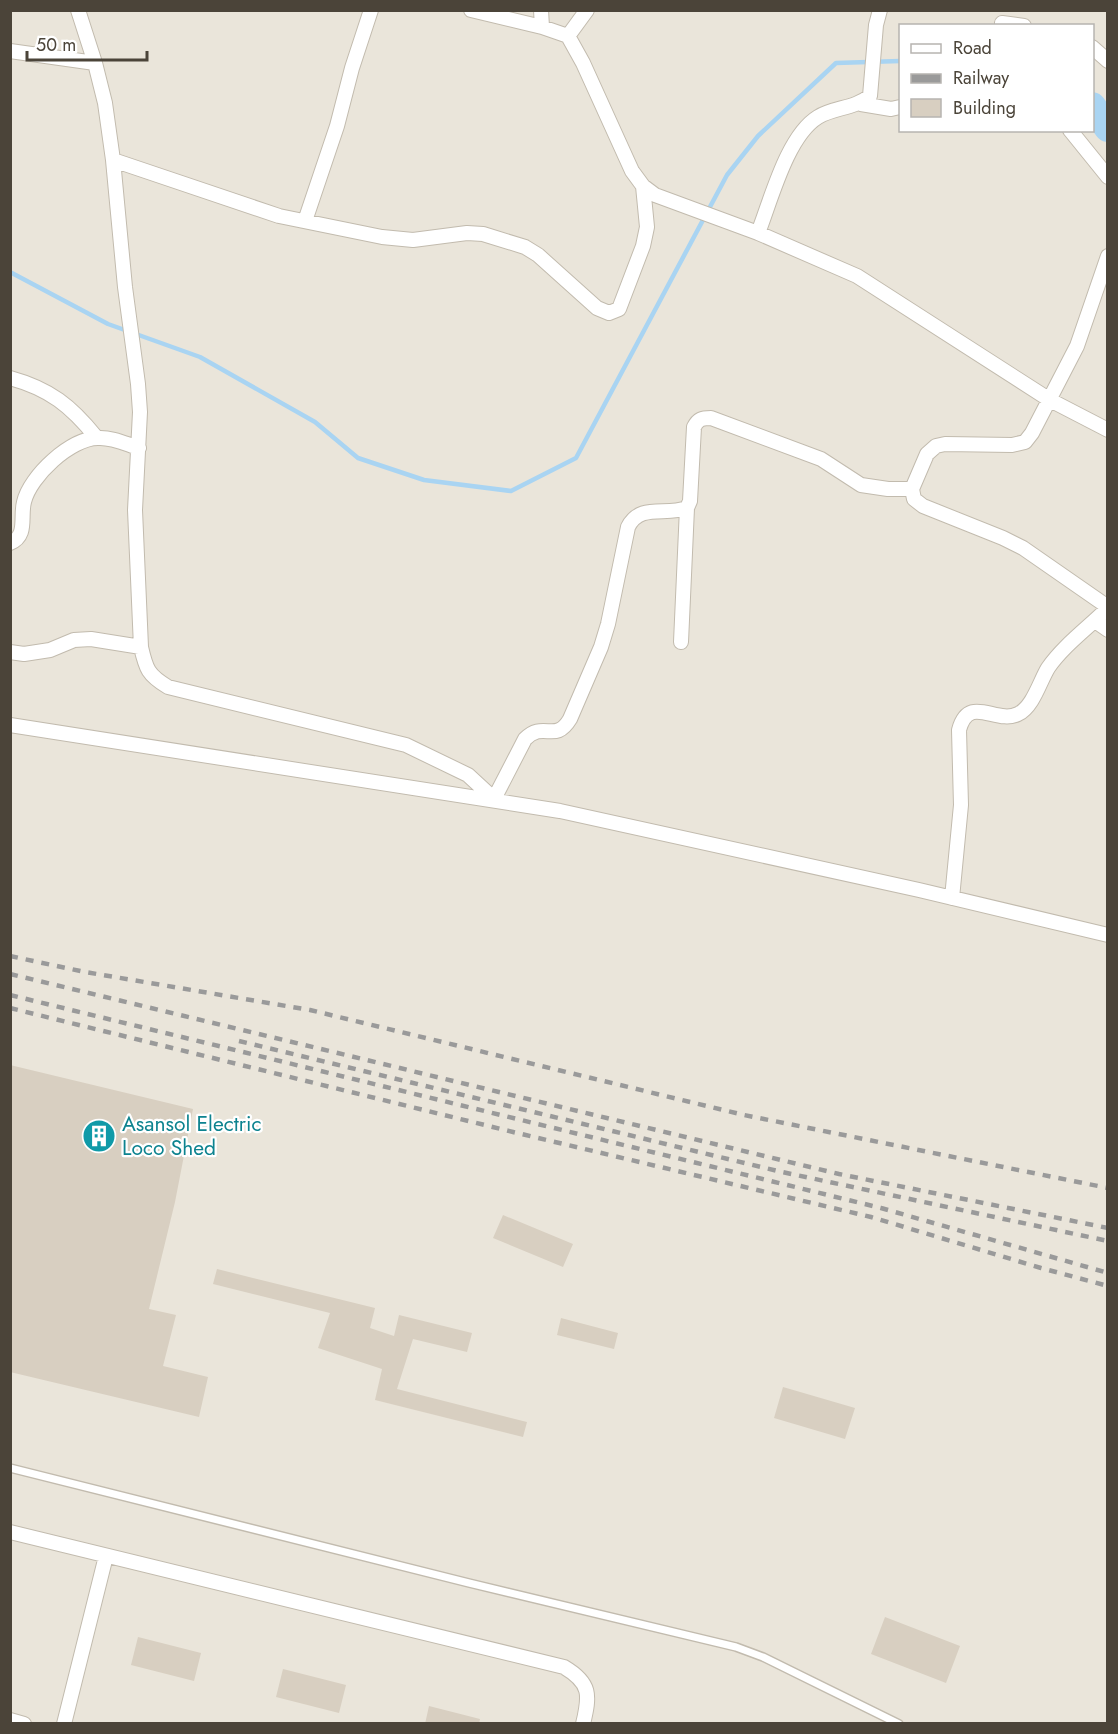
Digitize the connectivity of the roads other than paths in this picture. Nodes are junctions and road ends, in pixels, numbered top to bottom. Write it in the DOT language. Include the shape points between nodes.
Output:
graph roads {
  1 [pos="78,10"];
  2 [pos="371,10"];
  3 [pos="471,10"];
  4 [pos="540,10"];
  5 [pos="587,10"];
  6 [pos="880,10"];
  7 [pos="1002,23"];
  8 [pos="1009,24"];
  9 [pos="542,27"];
  10 [pos="568,36"];
  11 [pos="1094,48"];
  12 [pos="10,51"];
  13 [pos="1107,61"];
  14 [pos="95,63"];
  15 [pos="865,100"];
  16 [pos="899,107"];
  17 [pos="1072,132"];
  18 [pos="113,160"];
  19 [pos="1107,177"];
  20 [pos="643,186"];
  21 [pos="305,221"];
  22 [pos="752,230"];
  23 [pos="1107,256"];
  24 [pos="10,378"];
  25 [pos="1050,400"];
  26 [pos="1107,430"];
  27 [pos="96,437"];
  28 [pos="139,448"];
  29 [pos="912,489"];
  30 [pos="687,508"];
  31 [pos="10,543"];
  32 [pos="1107,607"];
  33 [pos="1095,621"];
  34 [pos="1107,630"];
  35 [pos="681,642"];
  36 [pos="141,647"];
  37 [pos="10,652"];
  38 [pos="10,725"];
  39 [pos="494,799"];
  40 [pos="952,898"];
  41 [pos="1107,935"];
  42 [pos="10,1468"];
  43 [pos="10,1532"];
  44 [pos="106,1556"];
  45 [pos="10,1720"];
  46 [pos="23,1723"];
  47 [pos="64,1724"];
  48 [pos="584,1724"];
  49 [pos="899,1724"];
  1 -- 14 [label="street"];
  2 -- 21 [label="street"];
  3 -- 9 [label="street"];
  4 -- 9 [label="street"];
  5 -- 10 [label="street"];
  6 -- 15 [label="street"];
  7 -- 8 [label="street"];
  9 -- 10 [label="street"];
  10 -- 20 [label="street" via="632,171"];
  11 -- 13 [label="street"];
  12 -- 14 [label="street"];
  14 -- 18 [label="street"];
  15 -- 16 [label="street" via="891,109"];
  15 -- 22 [label="street" via="817,117 803,129"];
  17 -- 19 [label="street"];
  18 -- 21 [label="street" via="279,216"];
  18 -- 28 [label="street" via="138,384"];
  20 -- 21 [label="street" via="647,227 643,246 619,309 609,313 597,308 538,255 483,234 397,239"];
  20 -- 22 [label="street" via="656,195"];
  22 -- 25 [label="street" via="857,276"];
  23 -- 25 [label="street" via="1077,346"];
  24 -- 27 [label="street" via="54,394"];
  25 -- 26 [label="street"];
  25 -- 29 [label="street" via="1025,442 936,446 927,454"];
  27 -- 28 [label="street"];
  27 -- 31 [label="street" via="78,443 39,474 23,504 22,532"];
  28 -- 36 [label="street" via="135,510"];
  29 -- 30 [label="street" via="861,486 821,459 703,418 694,427"];
  29 -- 32 [label="street" via="914,499 923,506 1023,548"];
  30 -- 35 [label="street"];
  30 -- 39 [label="street" via="642,512 633,517 602,647 570,719 558,732 532,732 525,739"];
  32 -- 33 [label="street"];
  33 -- 34 [label="street"];
  33 -- 40 [label="street" via="1056,657 1028,706 1018,714 1005,717 970,712 962,720 962,806"];
  36 -- 37 [label="street" via="91,639 74,640 50,650"];
  36 -- 39 [label="street" via="146,668 168,687 406,745 468,775"];
  38 -- 39 [label="street"];
  39 -- 40 [label="street" via="560,810"];
  40 -- 41 [label="street"];
  42 -- 49 [label="lane" via="736,1647"];
  43 -- 44 [label="street"];
  44 -- 47 [label="street"];
  44 -- 48 [label="street" via="564,1666 586,1686"];
  45 -- 46 [label="street"];
}
